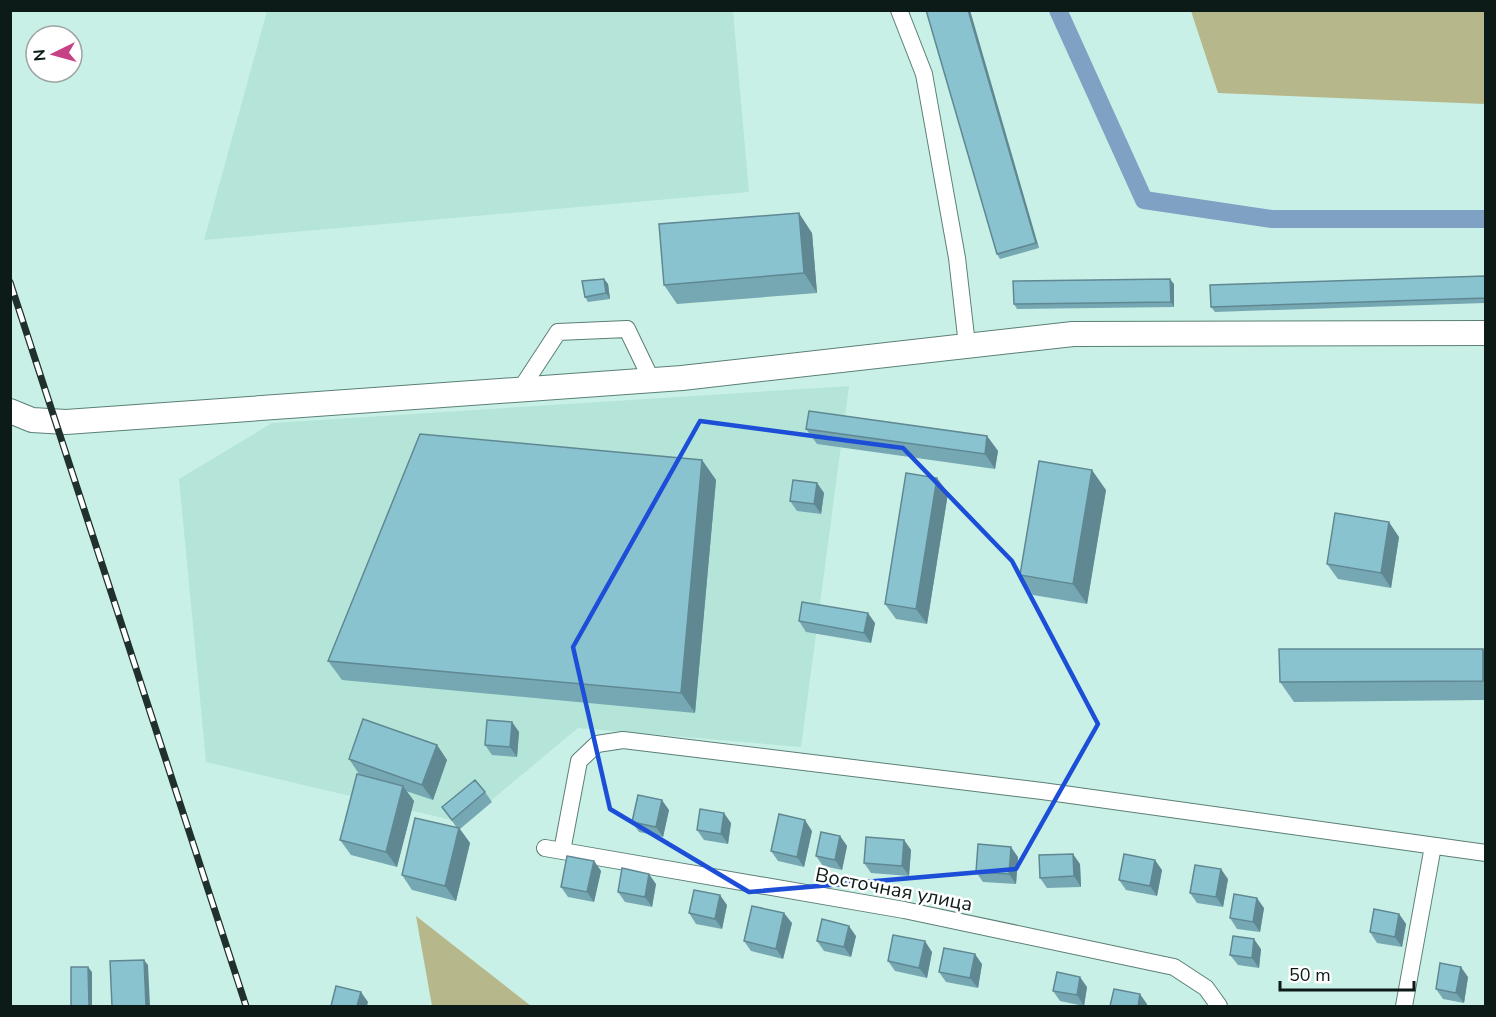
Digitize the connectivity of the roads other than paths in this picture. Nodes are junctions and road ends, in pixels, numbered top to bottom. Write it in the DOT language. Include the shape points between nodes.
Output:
graph roads {
  1 [pos="899,10"];
  2 [pos="1485,333"];
  3 [pos="967,345"];
  4 [pos="652,381"];
  5 [pos="520,390"];
  6 [pos="10,411"];
  7 [pos="1433,846"];
  8 [pos="545,848"];
  9 [pos="562,851"];
  10 [pos="1485,853"];
  11 [pos="1219,1006"];
  12 [pos="1404,1006"];
  1 -- 3 [label="street" via="924,74 957,258"];
  2 -- 3 [label="main road" via="1073,334"];
  3 -- 4 [label="main road"];
  4 -- 5 [label="main road"];
  4 -- 5 [label="street" via="627,329 558,332"];
  5 -- 6 [label="main road" via="66,422 32,420"];
  7 -- 9 [label="street" via="1042,791 622,740 597,744 579,761"];
  7 -- 10 [label="street"];
  7 -- 12 [label="street"];
  8 -- 9 [label="street, Восточная улица"];
  9 -- 11 [label="street, Восточная улица" via="904,910 1174,967 1206,988"];
}
